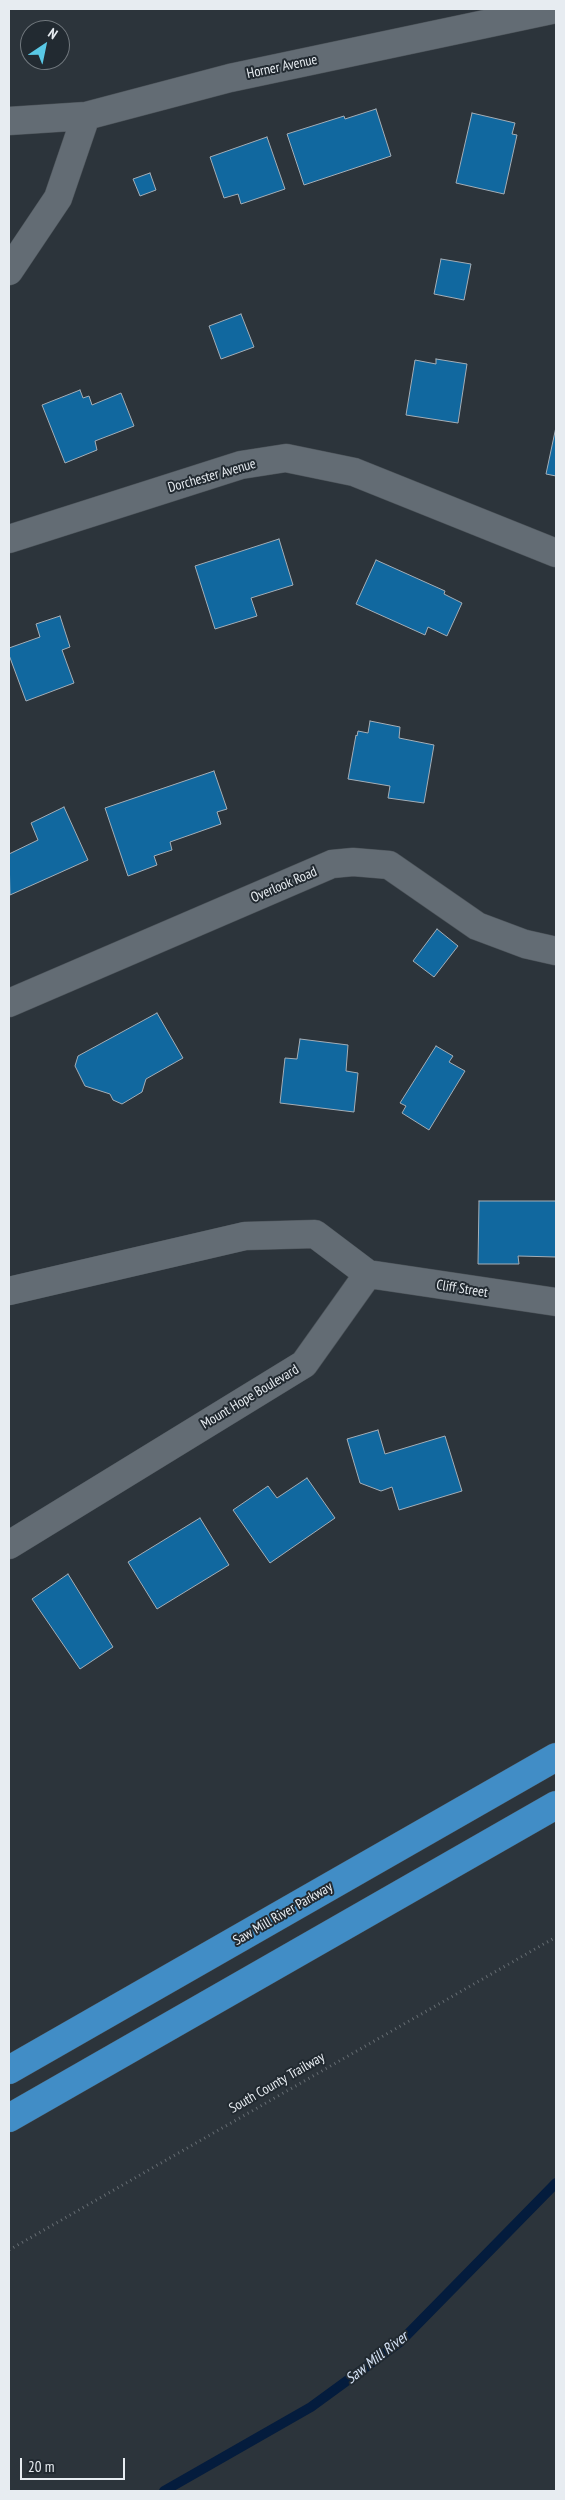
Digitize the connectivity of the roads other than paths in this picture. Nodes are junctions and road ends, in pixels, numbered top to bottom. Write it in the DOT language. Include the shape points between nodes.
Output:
graph roads {
  1 [pos="556,9"];
  2 [pos="86,116"];
  3 [pos="9,121"];
  4 [pos="9,271"];
  5 [pos="9,539"];
  6 [pos="556,553"];
  7 [pos="556,951"];
  8 [pos="9,1003"];
  9 [pos="368,1274"];
  10 [pos="9,1291"];
  11 [pos="556,1302"];
  12 [pos="9,1545"];
  13 [pos="556,1756"];
  14 [pos="556,1805"];
  15 [pos="9,2070"];
  16 [pos="9,2118"];
  1 -- 2 [label="street, Horner Avenue" via="230,78"];
  2 -- 3 [label="street, Horner Avenue"];
  2 -- 4 [label="street" via="58,198"];
  5 -- 6 [label="street, Dorchester Avenue" via="241,465 286,458 354,472"];
  7 -- 8 [label="street, Overlook Road" via="524,944 477,926 389,865 353,862 332,864"];
  9 -- 10 [label="street" via="314,1234 246,1236"];
  9 -- 11 [label="street, Cliff Street"];
  9 -- 12 [label="street, Mount Hope Boulevard" via="304,1364"];
  13 -- 15 [label="highway, Saw Mill River Parkway"];
  14 -- 16 [label="highway"];
}
